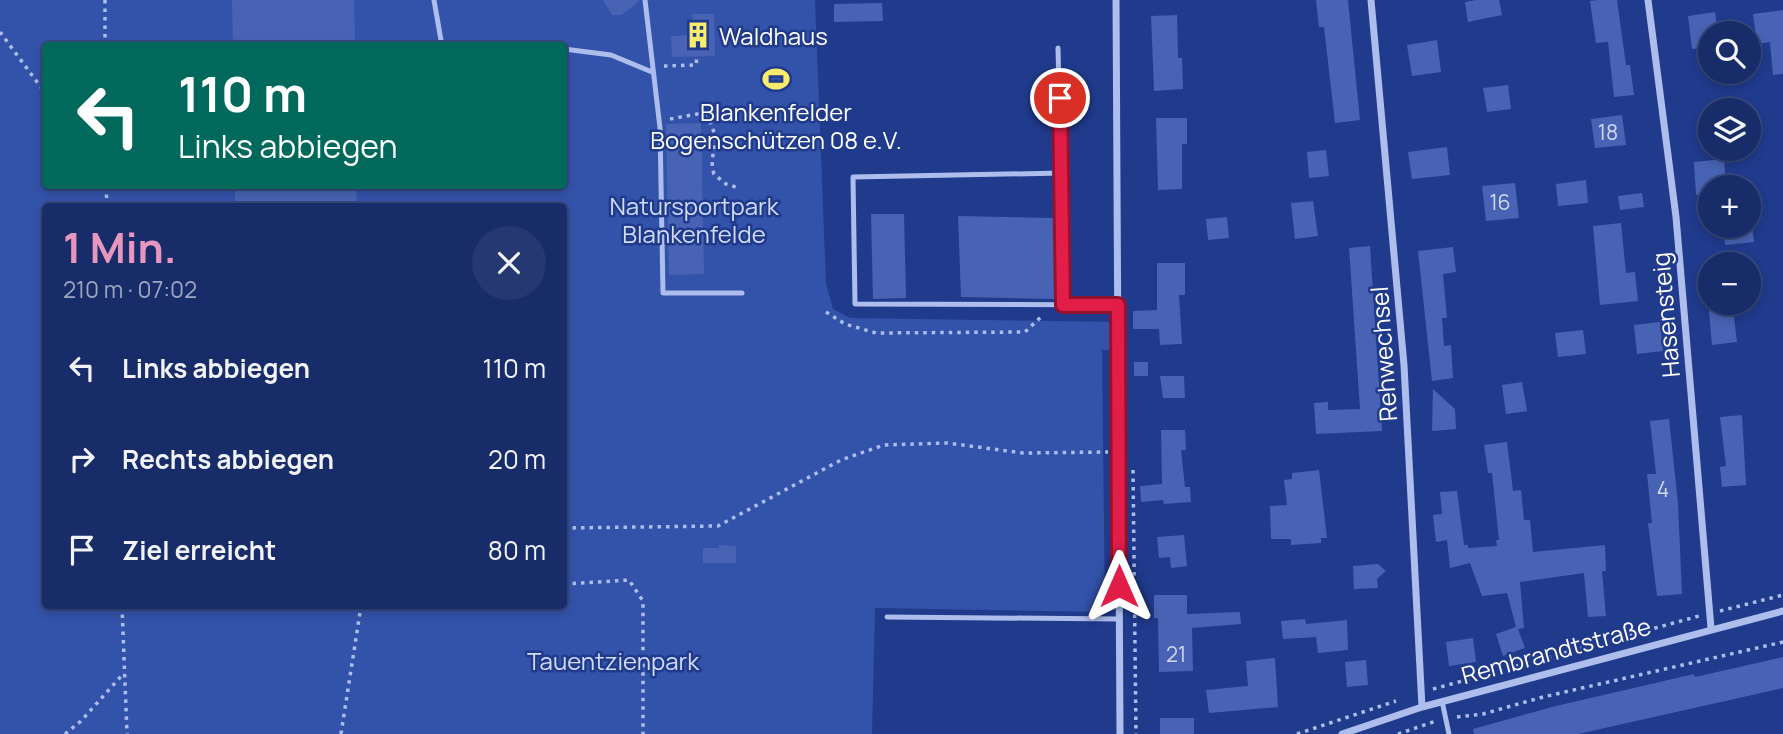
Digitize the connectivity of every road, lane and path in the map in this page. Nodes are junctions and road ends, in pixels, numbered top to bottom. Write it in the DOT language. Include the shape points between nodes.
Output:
graph roads {
  1 [pos="105,0"];
  2 [pos="434,0"];
  3 [pos="645,0"];
  4 [pos="1116,0"];
  5 [pos="1371,0"];
  6 [pos="1648,0"];
  7 [pos="0,32"];
  8 [pos="106,42"];
  9 [pos="441,42"];
  10 [pos="1058,48"];
  11 [pos="567,49"];
  12 [pos="697,57"];
  13 [pos="652,69"];
  14 [pos="42,89"];
  15 [pos="659,122"];
  16 [pos="1062,173"];
  17 [pos="739,188"];
  18 [pos="742,293"];
  19 [pos="1063,305"];
  20 [pos="1118,305"];
  21 [pos="826,312"];
  22 [pos="1045,312"];
  23 [pos="1119,452"];
  24 [pos="567,528"];
  25 [pos="567,584"];
  26 [pos="122,609"];
  27 [pos="360,609"];
  28 [pos="1783,611"];
  29 [pos="887,617"];
  30 [pos="1119,619"];
  31 [pos="1711,628"];
  32 [pos="1783,642"];
  33 [pos="124,673"];
  34 [pos="1442,702"];
  35 [pos="1422,707"];
  36 [pos="1446,718"];
  37 [pos="65,734"];
  38 [pos="127,734"];
  39 [pos="341,734"];
  40 [pos="643,734"];
  41 [pos="1120,734"];
  42 [pos="1342,734"];
  43 [pos="1398,734"];
  44 [pos="1449,734"];
  1 -- 8 [label="path"];
  2 -- 9 [label="lane"];
  3 -- 13 [label="lane"];
  4 -- 20 [label="street"];
  5 -- 35 [label="street, Rehwechsel" via="1404,365"];
  6 -- 31 [label="street, Hasensteig" via="1676,217"];
  7 -- 14 [label="path"];
  10 -- 16 [label="lane"];
  11 -- 13 [label="lane" via="611,55"];
  12 -- 13 [label="path" via="696,65"];
  13 -- 15 [label="lane"];
  15 -- 17 [label="path" via="681,115 706,117 716,143 714,174"];
  15 -- 18 [label="lane" via="663,293"];
  16 -- 19 [label="lane"];
  16 -- 19 [label="lane" via="853,177 855,304"];
  19 -- 20 [label="lane"];
  20 -- 23 [label="street"];
  21 -- 22 [label="path" via="845,324 876,333 1025,332"];
  23 -- 24 [label="path" via="1023,453 947,443 884,444 841,460 718,526"];
  23 -- 30 [label="street"];
  25 -- 40 [label="path" via="629,580 643,601"];
  26 -- 33 [label="path"];
  27 -- 39 [label="path"];
  28 -- 31 [label="street, Rembrandtstraße"];
  29 -- 30 [label="lane"];
  30 -- 41 [label="street"];
  31 -- 34 [label="street, Rembrandtstraße"];
  32 -- 36 [label="path" via="1483,715"];
  33 -- 37 [label="path"];
  33 -- 38 [label="path"];
  34 -- 35 [label="street, Rembrandtstraße"];
  34 -- 36 [label="lane"];
  35 -- 42 [label="street, Rembrandtstraße"];
  36 -- 43 [label="path"];
  36 -- 44 [label="lane"];
}
